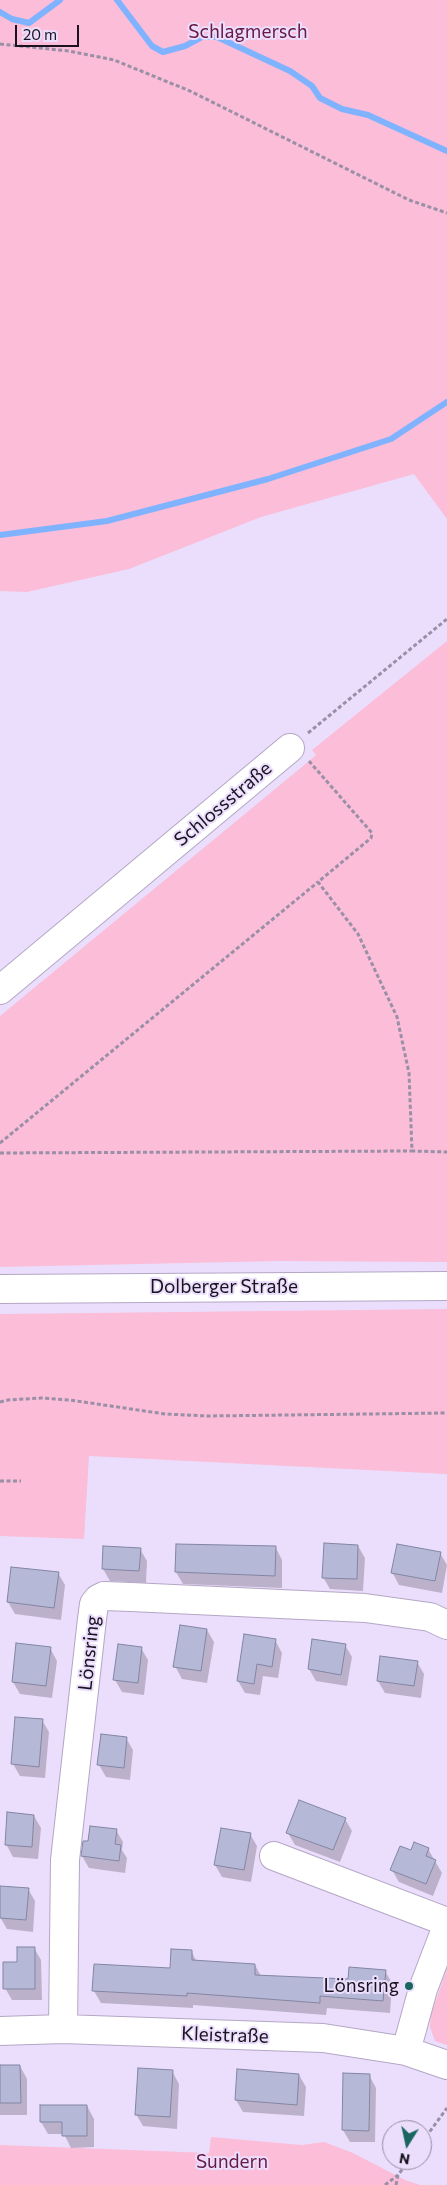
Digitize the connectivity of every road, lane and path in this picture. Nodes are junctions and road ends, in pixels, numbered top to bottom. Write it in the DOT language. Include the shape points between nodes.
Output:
graph roads {
  1 [pos="0,44"];
  2 [pos="447,213"];
  3 [pos="447,619"];
  4 [pos="294,744"];
  5 [pos="318,882"];
  6 [pos="0,990"];
  7 [pos="0,1143"];
  8 [pos="412,1151"];
  9 [pos="447,1152"];
  10 [pos="0,1153"];
  11 [pos="447,1286"];
  12 [pos="0,1289"];
  13 [pos="0,1402"];
  14 [pos="447,1412"];
  15 [pos="0,1481"];
  16 [pos="21,1481"];
  17 [pos="447,1625"];
  18 [pos="274,1856"];
  19 [pos="447,1924"];
  20 [pos="63,2029"];
  21 [pos="0,2031"];
  22 [pos="406,2051"];
  23 [pos="447,2065"];
  24 [pos="447,2108"];
  25 [pos="432,2128"];
  26 [pos="402,2170"];
  27 [pos="398,2175"];
  28 [pos="385,2185"];
  29 [pos="396,2185"];
  1 -- 2 [label="path" via="69,51 114,60 190,92 409,200"];
  3 -- 4 [label="path"];
  4 -- 5 [label="path" via="372,833 371,838"];
  4 -- 6 [label="street, Schlossstraße"];
  5 -- 7 [label="path"];
  5 -- 8 [label="path" via="358,934 397,1017 409,1073"];
  8 -- 9 [label="path"];
  8 -- 10 [label="path"];
  11 -- 12 [label="street, Dolberger Straße"];
  13 -- 14 [label="path" via="70,1400 165,1414 207,1416"];
  15 -- 16 [label="path"];
  17 -- 20 [label="street, Lönsring" via="430,1618 366,1608 104,1596 98,1599 92,1619 65,1860"];
  18 -- 19 [label="street"];
  19 -- 22 [label="street" via="423,1989"];
  20 -- 21 [label="street, Kleistraße"];
  20 -- 22 [label="street, Kleistraße" via="323,2038"];
  22 -- 23 [label="street, Kleistraße"];
  24 -- 25 [label="path"];
  26 -- 27 [label="path"];
  27 -- 28 [label="path"];
  27 -- 29 [label="path"];
}
